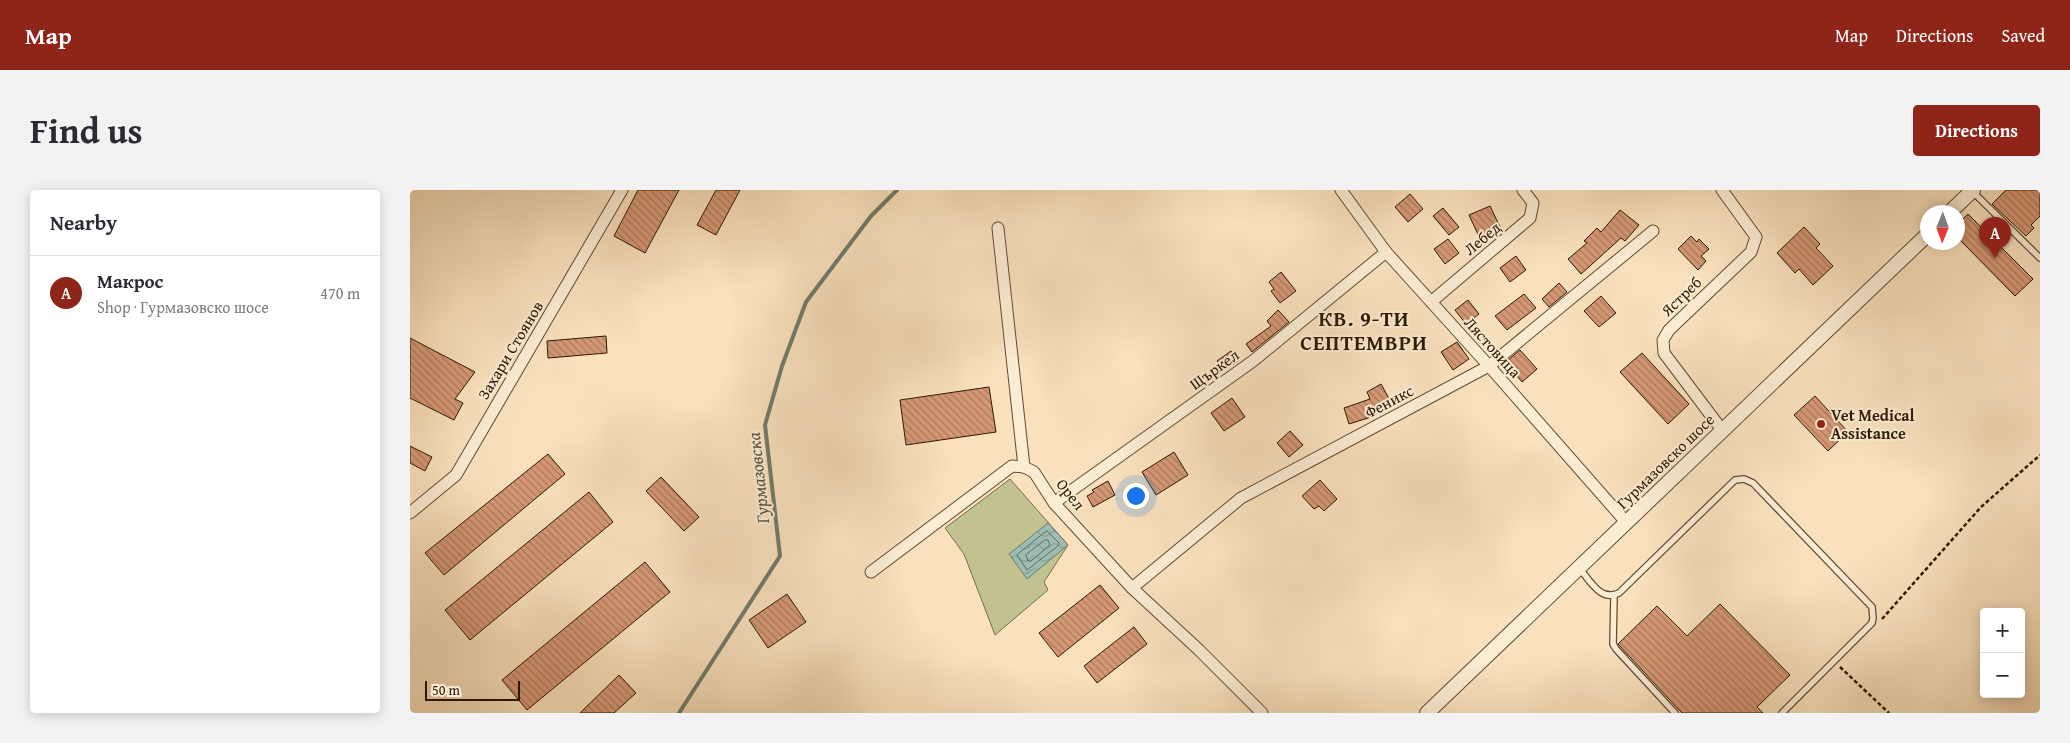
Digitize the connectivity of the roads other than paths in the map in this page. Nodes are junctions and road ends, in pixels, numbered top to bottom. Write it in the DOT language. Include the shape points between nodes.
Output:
graph roads {
  1 [pos="622,190"];
  2 [pos="1341,190"];
  3 [pos="1523,190"];
  4 [pos="1722,190"];
  5 [pos="1973,190"];
  6 [pos="1957,205"];
  7 [pos="998,228"];
  8 [pos="1653,231"];
  9 [pos="1920,242"];
  10 [pos="1386,252"];
  11 [pos="2040,258"];
  12 [pos="1431,302"];
  13 [pos="1489,366"];
  14 [pos="1722,430"];
  15 [pos="1024,467"];
  16 [pos="1054,503"];
  17 [pos="410,513"];
  18 [pos="1626,522"];
  19 [pos="1579,568"];
  20 [pos="871,572"];
  21 [pos="1132,588"];
  22 [pos="1614,596"];
  23 [pos="1262,713"];
  24 [pos="1427,713"];
  25 [pos="1675,713"];
  26 [pos="1782,713"];
  1 -- 17 [label="street, Захари Стоянов" via="456,474"];
  2 -- 10 [label="street, Лястовица"];
  3 -- 12 [label="street, Лебед" via="1533,203 1530,218"];
  4 -- 14 [label="street, Ястреб" via="1756,237 1751,252 1669,330 1663,340 1664,353"];
  5 -- 6 [label="street"];
  5 -- 11 [label="lane"];
  7 -- 15 [label="street"];
  8 -- 13 [label="street, Феникс"];
  9 -- 14 [label="street, Гурмазовско шосе"];
  10 -- 12 [label="street, Лястовица"];
  10 -- 16 [label="street, Щъркел" via="1253,361"];
  12 -- 13 [label="street, Лястовица"];
  13 -- 18 [label="street, Лястовица"];
  13 -- 21 [label="street, Феникс" via="1241,498"];
  14 -- 18 [label="street, Гурмазовско шосе"];
  15 -- 16 [label="street, Орел" via="1034,472"];
  15 -- 20 [label="street" via="1012,466"];
  16 -- 21 [label="street, Орел"];
  18 -- 19 [label="street, Гурмазовско шосе"];
  19 -- 22 [label="lane" via="1601,594"];
  19 -- 24 [label="street, Гурмазовско шосе"];
  21 -- 23 [label="street, Орел"];
  22 -- 25 [label="lane" via="1613,644"];
  22 -- 26 [label="lane" via="1735,480 1753,483 1872,607 1873,612 1872,623"];
}
